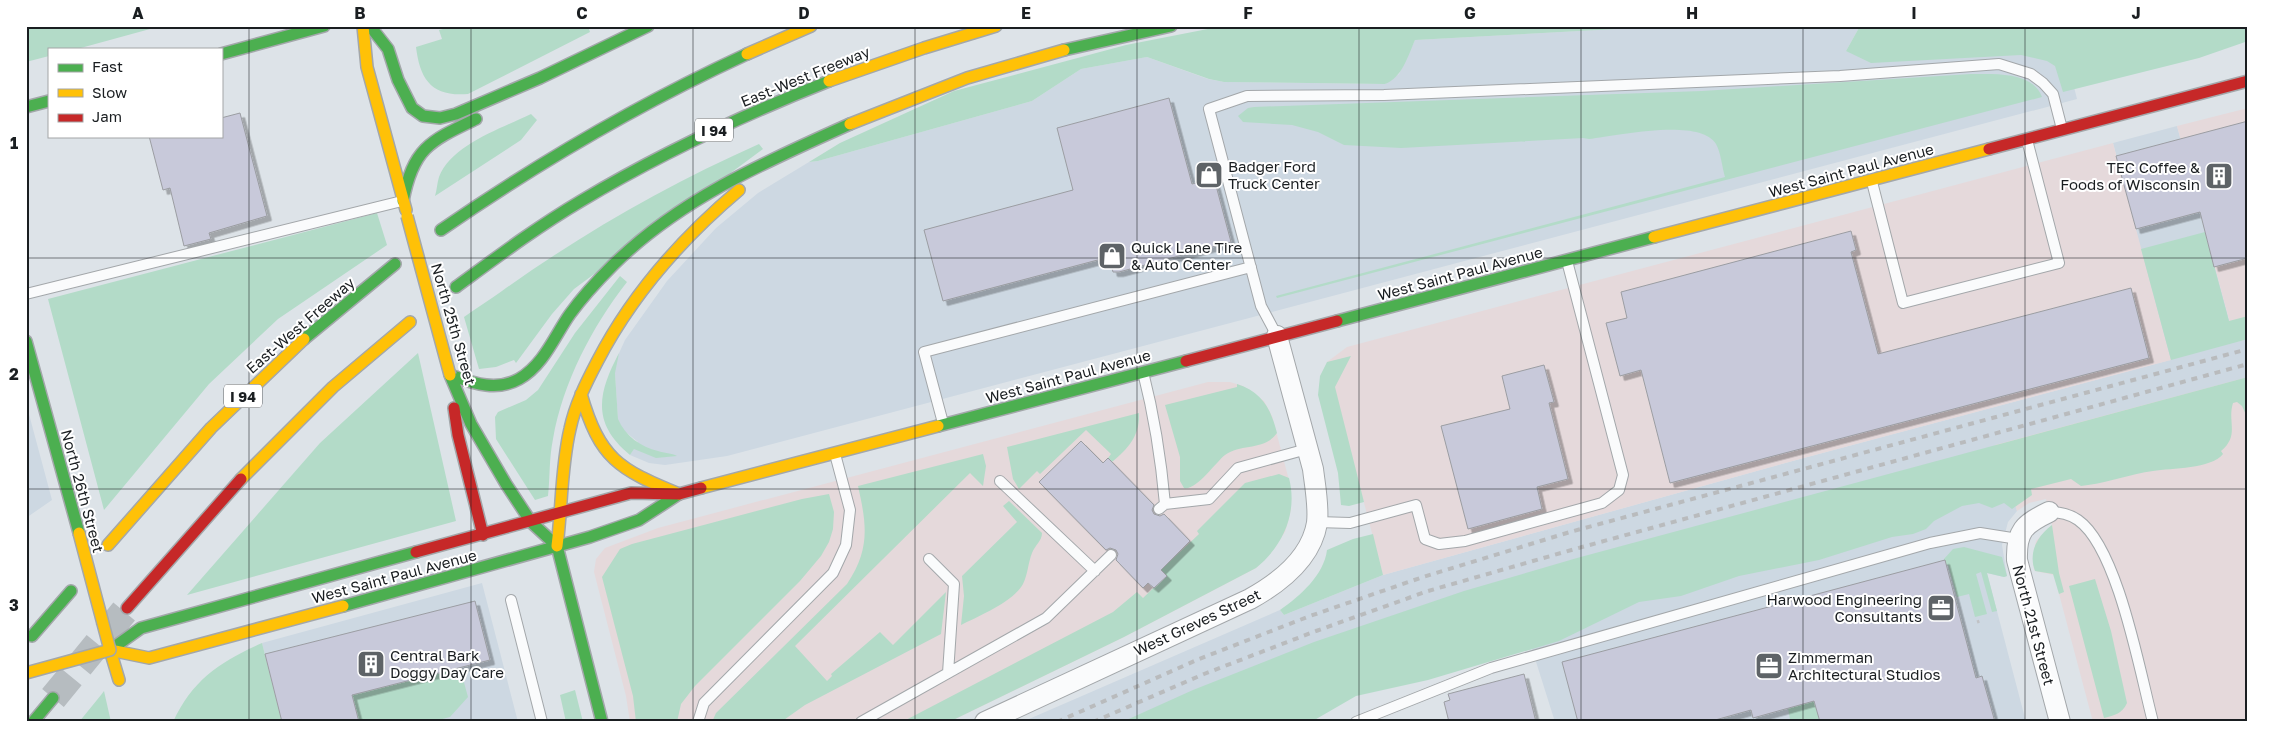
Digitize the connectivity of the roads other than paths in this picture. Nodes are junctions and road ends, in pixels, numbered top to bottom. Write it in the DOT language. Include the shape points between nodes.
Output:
graph roads {
  1 [pos="324,26"];
  2 [pos="363,26"];
  3 [pos="370,26"];
  4 [pos="648,26"];
  5 [pos="811,26"];
  6 [pos="996,26"];
  7 [pos="1171,26"];
  8 [pos="222,54"];
  9 [pos="540,78"];
  10 [pos="2248,81"];
  11 [pos="48,101"];
  12 [pos="26,107"];
  13 [pos="2062,130"];
  14 [pos="820,137"];
  15 [pos="2027,139"];
  16 [pos="1872,181"];
  17 [pos="403,201"];
  18 [pos="441,230"];
  19 [pos="1566,260"];
  20 [pos="395,264"];
  21 [pos="1251,267"];
  22 [pos="456,287"];
  23 [pos="26,294"];
  24 [pos="410,322"];
  25 [pos="1277,336"];
  26 [pos="26,341"];
  27 [pos="1142,372"];
  28 [pos="450,375"];
  29 [pos="581,394"];
  30 [pos="944,424"];
  31 [pos="1307,449"];
  32 [pos="835,454"];
  33 [pos="1000,481"];
  34 [pos="679,494"];
  35 [pos="2049,512"];
  36 [pos="562,513"];
  37 [pos="532,522"];
  38 [pos="1317,522"];
  39 [pos="483,535"];
  40 [pos="2018,539"];
  41 [pos="108,545"];
  42 [pos="557,546"];
  43 [pos="1111,555"];
  44 [pos="930,559"];
  45 [pos="1095,571"];
  46 [pos="71,590"];
  47 [pos="511,600"];
  48 [pos="127,608"];
  49 [pos="32,636"];
  50 [pos="110,650"];
  51 [pos="26,673"];
  52 [pos="948,673"];
  53 [pos="118,680"];
  54 [pos="53,698"];
  55 [pos="33,722"];
  56 [pos="542,722"];
  57 [pos="602,722"];
  58 [pos="698,722"];
  59 [pos="861,722"];
  60 [pos="985,722"];
  61 [pos="1356,722"];
  62 [pos="2060,722"];
  63 [pos="2153,722"];
  1 -- 8 [label="main road"];
  2 -- 17 [label="main road, North 25th Street" via="367,67"];
  3 -- 9 [label="main road" via="388,49 412,108 423,116 440,118 456,114"];
  4 -- 9 [label="main road"];
  5 -- 18 [label="main road" via="732,59 610,122 531,168"];
  6 -- 22 [label="main road, East-West Freeway / I 94" via="853,71 721,126 590,197"];
  7 -- 14 [label="main road" via="1076,46 1001,67 897,103"];
  9 -- 17 [label="main road" via="420,154 411,170"];
  10 -- 13 [label="main road, West Saint Paul Avenue"];
  11 -- 12 [label="main road"];
  13 -- 15 [label="main road, West Saint Paul Avenue"];
  13 -- 21 [label="lane" via="2053,94 2043,82 2031,74 1998,64 1840,76 1404,95 1247,96 1209,109"];
  14 -- 28 [label="main road" via="712,190 642,239 597,282 536,364 522,377 510,384 489,386"];
  14 -- 29 [label="main road" via="740,190 681,241 643,286 614,329"];
  15 -- 16 [label="main road, West Saint Paul Avenue"];
  15 -- 16 [label="lane" via="2059,263 1903,303"];
  16 -- 19 [label="main road, West Saint Paul Avenue"];
  17 -- 23 [label="lane"];
  17 -- 28 [label="main road, North 25th Street, bridge"];
  19 -- 25 [label="main road, West Saint Paul Avenue"];
  19 -- 38 [label="lane" via="1623,474 1618,490 1602,503 1465,541 1439,544 1425,539 1416,505 1350,523"];
  20 -- 41 [label="main road, East-West Freeway / I 94" via="258,381"];
  21 -- 25 [label="lane" via="1261,306"];
  21 -- 30 [label="lane" via="924,352"];
  24 -- 48 [label="main road" via="347,374 260,458"];
  25 -- 27 [label="main road, West Saint Paul Avenue"];
  25 -- 31 [label="street, West Greves Street"];
  26 -- 50 [label="main road, North 26th Street, bridge"];
  27 -- 30 [label="main road, West Saint Paul Avenue"];
  27 -- 31 [label="lane" via="1152,407 1162,475 1162,507 1209,499 1238,468"];
  28 -- 37 [label="main road, North 25th Street" via="480,442"];
  28 -- 39 [label="main road" via="458,436"];
  29 -- 34 [label="main road" via="596,439 615,462 628,472"];
  29 -- 36 [label="main road" via="566,448"];
  30 -- 32 [label="main road, West Saint Paul Avenue"];
  31 -- 38 [label="street, West Greves Street" via="1313,469"];
  32 -- 34 [label="main road, West Saint Paul Avenue"];
  32 -- 58 [label="lane" via="850,510 846,545 833,573 720,685 704,703"];
  33 -- 45 [label="lane"];
  34 -- 36 [label="main road, West Saint Paul Avenue" via="631,493"];
  34 -- 42 [label="main road, West Saint Paul Avenue" via="639,520"];
  35 -- 40 [label="street" via="2032,520"];
  35 -- 63 [label="lane" via="2062,512 2078,520 2099,545 2116,581"];
  36 -- 37 [label="main road, West Saint Paul Avenue"];
  36 -- 42 [label="main road"];
  37 -- 39 [label="main road, West Saint Paul Avenue"];
  37 -- 42 [label="main road, North 25th Street"];
  38 -- 60 [label="street, West Greves Street" via="1310,544 1293,568 1268,589"];
  39 -- 50 [label="main road, West Saint Paul Avenue" via="141,628"];
  40 -- 61 [label="lane" via="1980,534 1930,543 1491,668"];
  40 -- 62 [label="street, North 21st Street" via="2020,572"];
  42 -- 50 [label="main road, West Saint Paul Avenue" via="149,658"];
  42 -- 57 [label="main road"];
  43 -- 45 [label="lane"];
  44 -- 52 [label="lane" via="954,584"];
  45 -- 52 [label="lane" via="1046,618"];
  46 -- 49 [label="main road"];
  47 -- 56 [label="lane"];
  50 -- 51 [label="main road, West Saint Paul Avenue, bridge"];
  50 -- 53 [label="main road, North 26th Street"];
  52 -- 59 [label="lane"];
  54 -- 55 [label="main road"];
}
